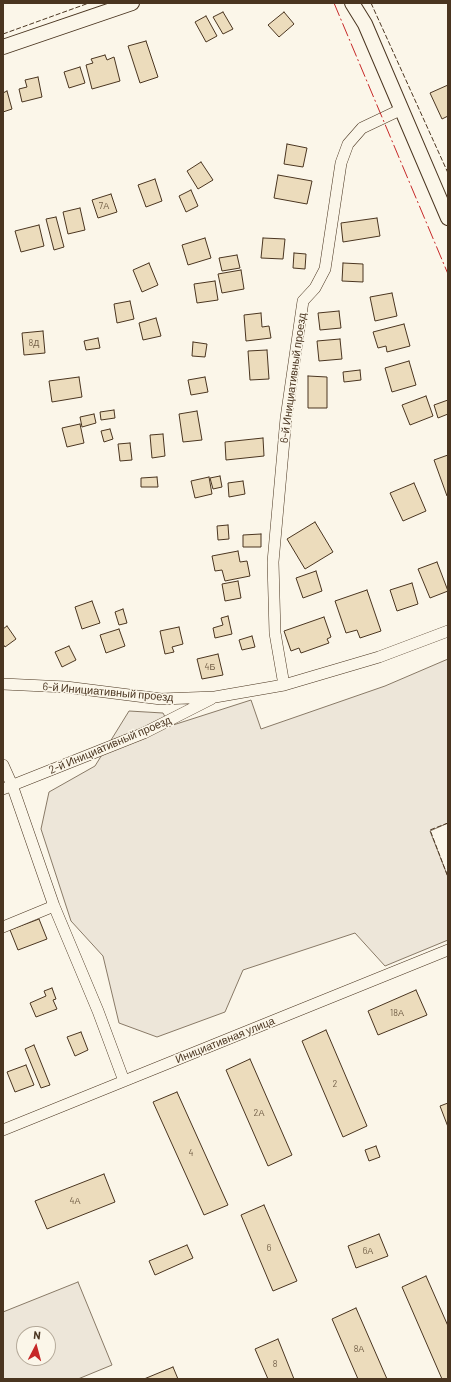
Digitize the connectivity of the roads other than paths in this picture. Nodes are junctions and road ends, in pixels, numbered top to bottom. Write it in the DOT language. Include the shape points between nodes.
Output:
graph roads {
  1 [pos="132,3"];
  2 [pos="352,3"];
  3 [pos="3,47"];
  4 [pos="402,109"];
  5 [pos="448,218"];
  6 [pos="448,631"];
  7 [pos="3,684"];
  8 [pos="284,686"];
  9 [pos="215,697"];
  10 [pos="3,765"];
  11 [pos="8,787"];
  12 [pos="54,906"];
  13 [pos="3,927"];
  14 [pos="448,950"];
  15 [pos="124,1081"];
  16 [pos="3,1130"];
  1 -- 3 [label="street"];
  2 -- 4 [label="street" via="365,24"];
  4 -- 5 [label="street"];
  4 -- 8 [label="street, 6-й Инициативный проезд" via="362,128 348,144 341,163 325,269 315,288 303,301 286,418 273,562 275,633"];
  6 -- 8 [label="street, 6-й Инициативный проезд" via="379,657"];
  7 -- 9 [label="street, 6-й Инициативный проезд" via="66,687 160,699"];
  8 -- 9 [label="street, 6-й Инициативный проезд"];
  9 -- 11 [label="street, 2-й Инициативный проезд" via="144,733"];
  10 -- 11 [label="street"];
  11 -- 12 [label="street"];
  12 -- 13 [label="street"];
  12 -- 15 [label="street"];
  14 -- 15 [label="street, Инициативная улица"];
  15 -- 16 [label="street, Инициативная улица"];
}
